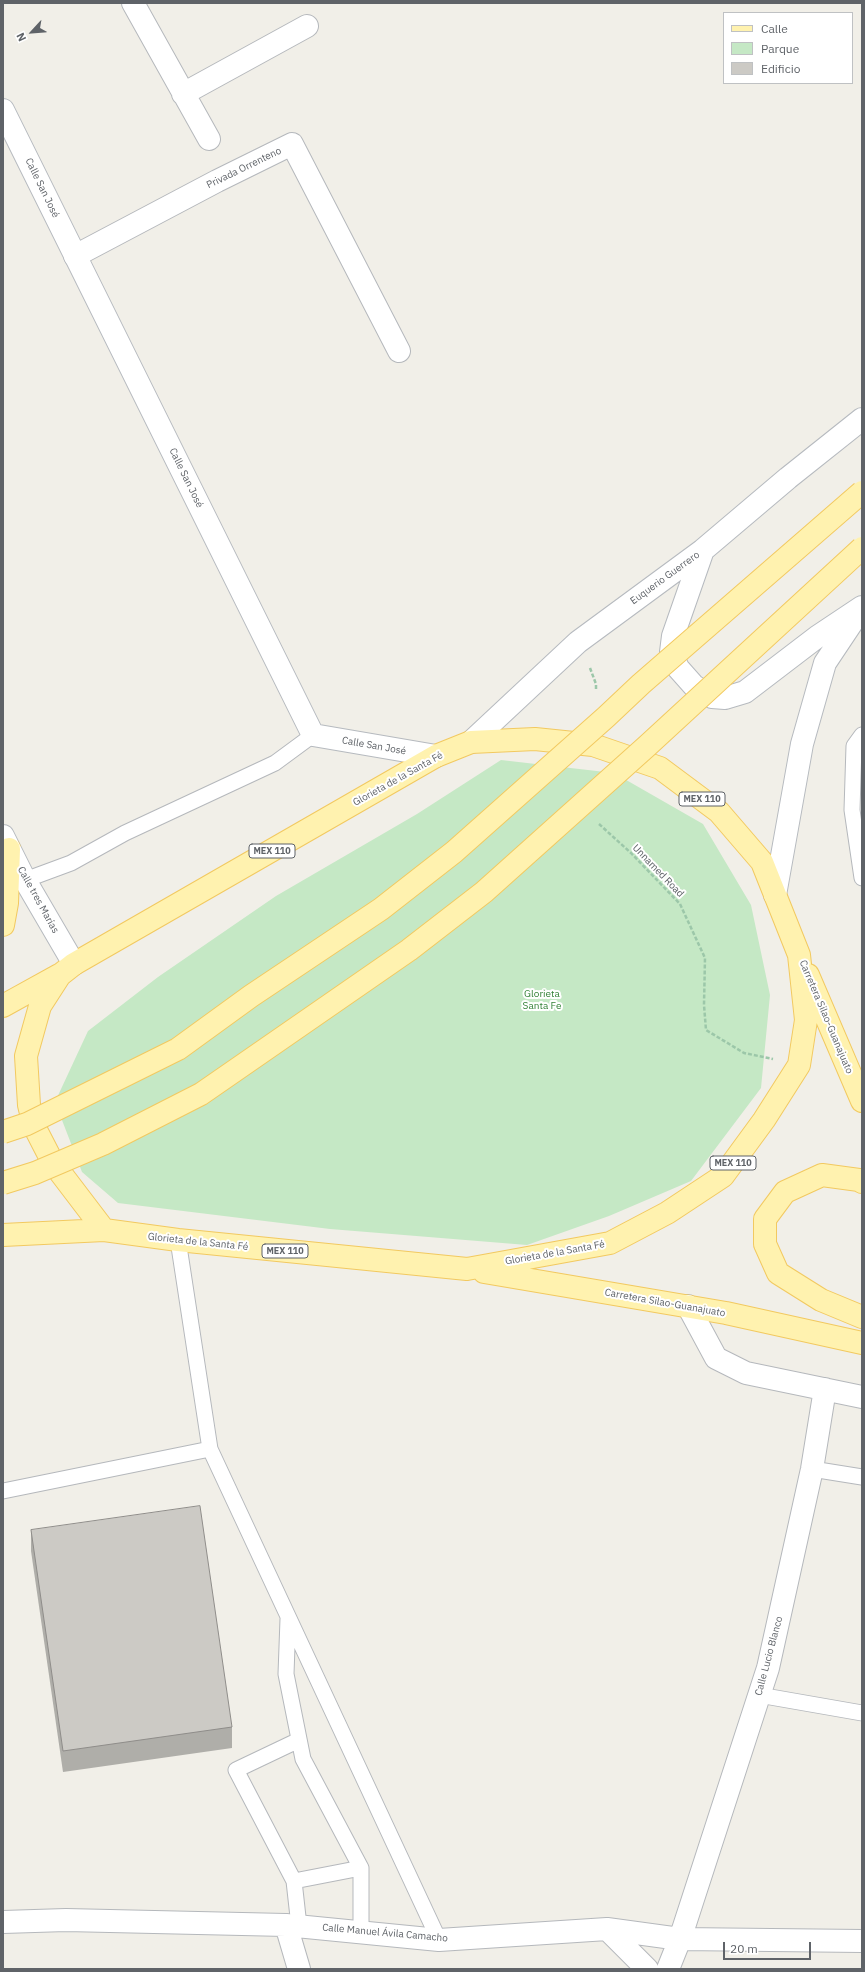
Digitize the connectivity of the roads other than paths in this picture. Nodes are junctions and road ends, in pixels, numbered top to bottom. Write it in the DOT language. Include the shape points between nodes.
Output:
graph roads {
  1 [pos="133,3"];
  2 [pos="307,26"];
  3 [pos="183,94"];
  4 [pos="3,110"];
  5 [pos="209,139"];
  6 [pos="75,256"];
  7 [pos="399,351"];
  8 [pos="862,420"];
  9 [pos="862,492"];
  10 [pos="862,548"];
  11 [pos="703,550"];
  12 [pos="862,607"];
  13 [pos="313,735"];
  14 [pos="862,735"];
  15 [pos="471,742"];
  16 [pos="436,756"];
  17 [pos="6,843"];
  18 [pos="862,878"];
  19 [pos="25,880"];
  20 [pos="775,895"];
  21 [pos="3,925"];
  22 [pos="800,955"];
  23 [pos="67,969"];
  24 [pos="3,1006"];
  25 [pos="862,1101"];
  26 [pos="3,1132"];
  27 [pos="862,1182"];
  28 [pos="3,1183"];
  29 [pos="104,1230"];
  30 [pos="3,1235"];
  31 [pos="178,1240"];
  32 [pos="467,1269"];
  33 [pos="688,1306"];
  34 [pos="862,1317"];
  35 [pos="862,1343"];
  36 [pos="825,1389"];
  37 [pos="862,1397"];
  38 [pos="210,1449"];
  39 [pos="812,1469"];
  40 [pos="862,1477"];
  41 [pos="3,1491"];
  42 [pos="288,1616"];
  43 [pos="759,1695"];
  44 [pos="862,1713"];
  45 [pos="299,1740"];
  46 [pos="361,1868"];
  47 [pos="294,1881"];
  48 [pos="3,1922"];
  49 [pos="292,1925"];
  50 [pos="607,1929"];
  51 [pos="361,1932"];
  52 [pos="680,1939"];
  53 [pos="439,1940"];
  54 [pos="862,1941"];
  55 [pos="299,1969"];
  56 [pos="647,1969"];
  57 [pos="668,1969"];
  1 -- 3 [label="street"];
  2 -- 3 [label="street"];
  3 -- 5 [label="street"];
  4 -- 6 [label="street, Calle San José"];
  6 -- 7 [label="street, Privada Orrenteno" via="292,144"];
  6 -- 13 [label="street, Calle San José"];
  8 -- 11 [label="street, Euquerio Guerrero"];
  9 -- 26 [label="main road, bridge" via="641,684 454,852 381,909 251,996 178,1049 27,1124"];
  10 -- 28 [label="main road, bridge" via="484,892 409,950 201,1094 103,1144 35,1173"];
  11 -- 12 [label="street" via="673,636 671,652 678,668 694,686 712,697 725,698 744,692"];
  11 -- 15 [label="street, Euquerio Guerrero" via="578,642"];
  12 -- 20 [label="street" via="825,663 802,744"];
  13 -- 16 [label="street, Calle San José"];
  13 -- 19 [label="lane" via="275,762 125,833 71,862"];
  14 -- 18 [label="lane" via="854,746 852,810"];
  15 -- 16 [label="main road, Glorieta de la Santa Fé / MEX 110"];
  15 -- 20 [label="main road, Glorieta de la Santa Fé / MEX 110" via="535,739 593,745 660,768 719,812 762,862"];
  16 -- 23 [label="main road, Glorieta de la Santa Fé / MEX 110"];
  17 -- 19 [label="street, Calle tres Marías"];
  17 -- 21 [label="main road" via="7,903"];
  19 -- 23 [label="street, Calle tres Marías"];
  20 -- 22 [label="main road, Glorieta de la Santa Fé / MEX 110"];
  22 -- 25 [label="main road, Carretera Silao-Guanajuato"];
  22 -- 32 [label="main road, Glorieta de la Santa Fé / MEX 110" via="806,1020 799,1065 764,1120 723,1176 667,1213 610,1243"];
  23 -- 24 [label="main road, MEX 110"];
  23 -- 29 [label="main road, Glorieta de la Santa Fé / MEX 110" via="40,1006 26,1056 28,1105 34,1126 53,1163"];
  27 -- 34 [label="main road" via="822,1175 785,1192 765,1219 765,1244 778,1273 821,1300"];
  29 -- 30 [label="main road, MEX 110"];
  29 -- 31 [label="main road, Glorieta de la Santa Fé / MEX 110"];
  31 -- 32 [label="main road, Glorieta de la Santa Fé / MEX 110"];
  31 -- 38 [label="lane"];
  32 -- 33 [label="main road, Carretera Silao-Guanajuato"];
  33 -- 35 [label="main road, Carretera Silao-Guanajuato"];
  33 -- 36 [label="street" via="716,1358 746,1373"];
  36 -- 37 [label="street"];
  36 -- 39 [label="street, Calle Lucio Blanco"];
  38 -- 41 [label="lane"];
  38 -- 42 [label="lane"];
  39 -- 40 [label="lane"];
  39 -- 43 [label="street, Calle Lucio Blanco" via="768,1668"];
  42 -- 45 [label="lane" via="286,1674"];
  42 -- 53 [label="lane"];
  43 -- 44 [label="lane"];
  43 -- 52 [label="street, Calle Lucio Blanco"];
  45 -- 46 [label="lane" via="303,1759"];
  45 -- 47 [label="lane" via="236,1770"];
  46 -- 47 [label="lane"];
  46 -- 51 [label="lane"];
  47 -- 49 [label="lane"];
  48 -- 49 [label="street, Calle Manuel Ávila Camacho" via="66,1920"];
  49 -- 51 [label="street, Calle Manuel Ávila Camacho"];
  49 -- 55 [label="street"];
  50 -- 52 [label="street, Calle Manuel Ávila Camacho"];
  50 -- 53 [label="street, Calle Manuel Ávila Camacho"];
  50 -- 56 [label="street"];
  51 -- 53 [label="street, Calle Manuel Ávila Camacho"];
  52 -- 54 [label="street, Calle Manuel Ávila Camacho"];
  52 -- 57 [label="street, Calle Lucio Blanco"];
}
